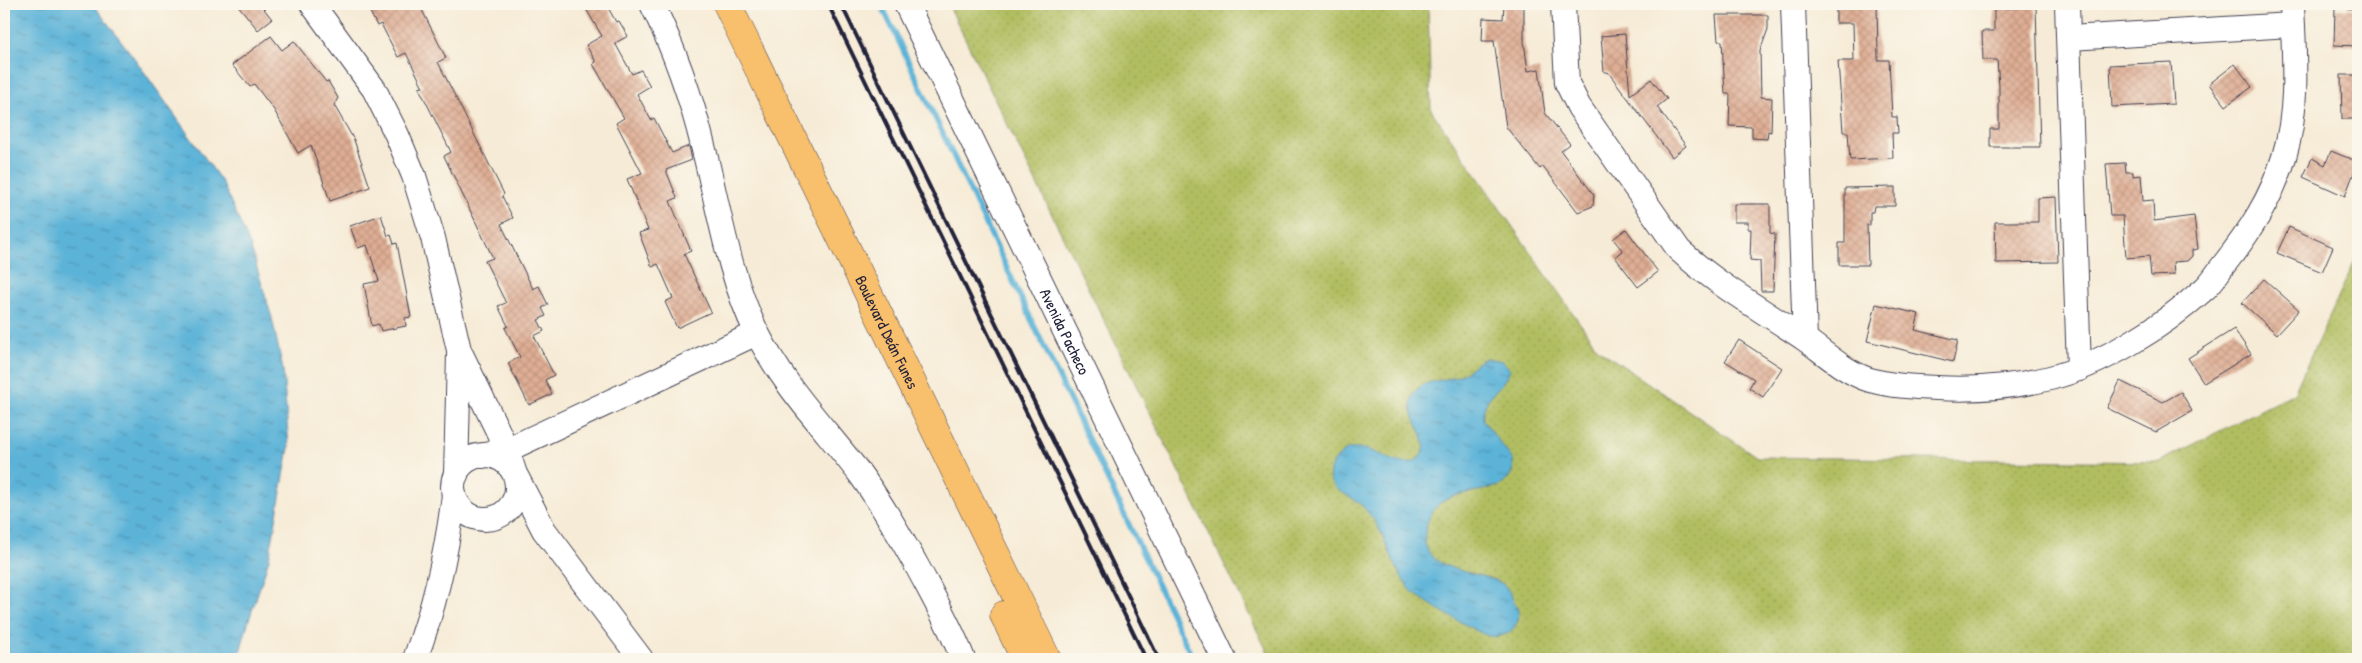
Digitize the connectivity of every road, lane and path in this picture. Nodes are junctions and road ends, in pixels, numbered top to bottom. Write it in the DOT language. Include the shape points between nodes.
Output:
graph roads {
  1 [pos="312,4"];
  2 [pos="652,4"];
  3 [pos="708,4"];
  4 [pos="727,4"];
  5 [pos="906,4"];
  6 [pos="1563,4"];
  7 [pos="1793,4"];
  8 [pos="2067,4"];
  9 [pos="2292,15"];
  10 [pos="2068,38"];
  11 [pos="757,333"];
  12 [pos="1805,339"];
  13 [pos="459,350"];
  14 [pos="2079,369"];
  15 [pos="506,450"];
  16 [pos="482,456"];
  17 [pos="514,474"];
  18 [pos="455,485"];
  19 [pos="492,518"];
  20 [pos="544,530"];
  21 [pos="448,543"];
  22 [pos="415,659"];
  23 [pos="641,659"];
  24 [pos="963,659"];
  25 [pos="1025,659"];
  26 [pos="1046,659"];
  27 [pos="1224,659"];
  1 -- 13 [label="street" via="374,89 400,143 433,238"];
  2 -- 11 [label="street" via="682,74 739,290"];
  3 -- 25 [label="main road, Boulevard Deán Funes"];
  4 -- 26 [label="main road, Boulevard Deán Funes"];
  5 -- 27 [label="street, Avenida Pacheco"];
  6 -- 12 [label="street" via="1566,83 1662,230 1696,266"];
  7 -- 12 [label="street"];
  8 -- 10 [label="street"];
  9 -- 10 [label="street"];
  9 -- 14 [label="street" via="2294,113 2285,156 2272,191 2250,231 2204,290 2163,323"];
  10 -- 14 [label="street"];
  11 -- 15 [label="street"];
  11 -- 24 [label="street" via="794,392 860,475 896,529 935,599"];
  12 -- 14 [label="street" via="1867,379 1900,386 1956,389 2007,385 2049,379"];
  13 -- 15 [label="street"];
  13 -- 18 [label="street"];
  15 -- 16 [label="street"];
  15 -- 17 [label="street"];
  16 -- 17 [label="street" via="502,460"];
  16 -- 18 [label="street" via="466,462"];
  17 -- 19 [label="street" via="517,494 507,511"];
  17 -- 20 [label="street"];
  18 -- 19 [label="street" via="458,504 466,512 475,518"];
  18 -- 21 [label="street"];
  19 -- 20 [label="street" via="514,516"];
  19 -- 21 [label="street" via="464,530"];
  20 -- 23 [label="street"];
  21 -- 22 [label="street"];
}
